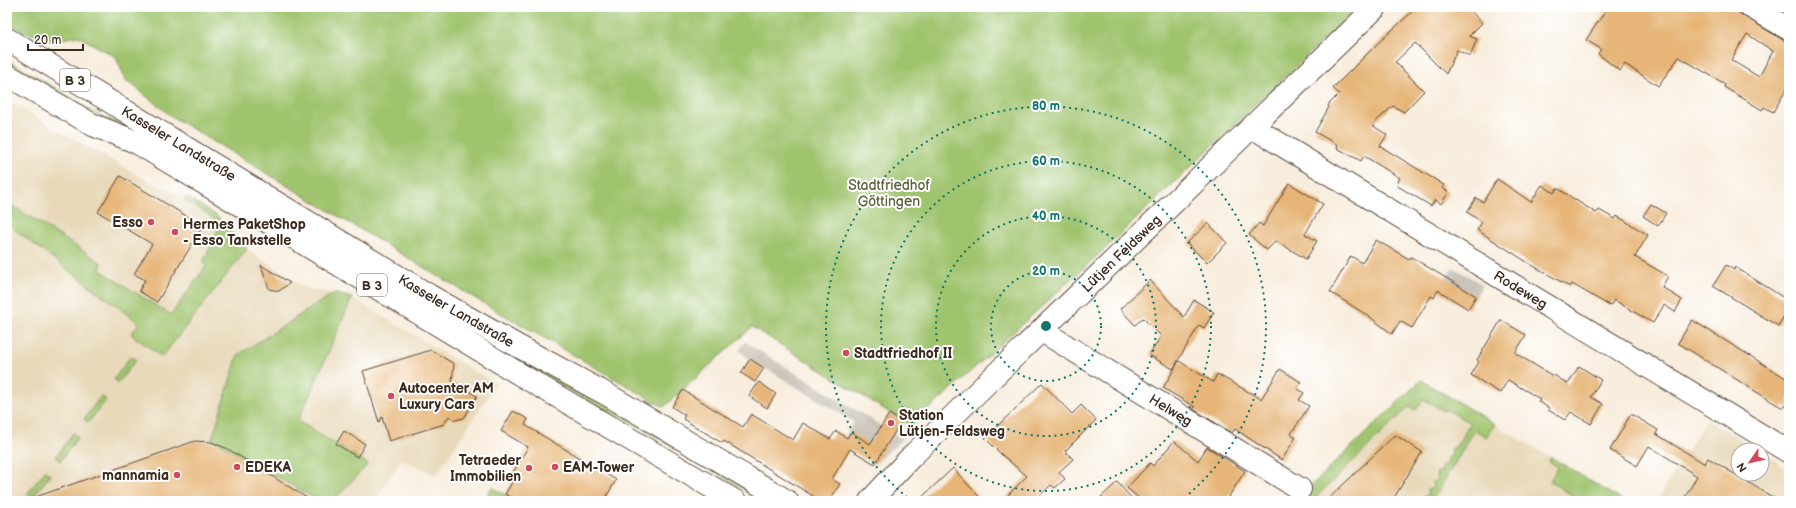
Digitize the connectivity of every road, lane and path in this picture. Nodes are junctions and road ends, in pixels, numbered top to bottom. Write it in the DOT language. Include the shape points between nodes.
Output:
graph roads {
  1 [pos="1376,7"];
  2 [pos="1751,7"];
  3 [pos="1789,29"];
  4 [pos="7,39"];
  5 [pos="7,75"];
  6 [pos="1252,127"];
  7 [pos="1042,331"];
  8 [pos="1789,452"];
  9 [pos="1300,488"];
  10 [pos="735,501"];
  11 [pos="787,501"];
  12 [pos="870,501"];
  1 -- 6 [label="main road, Lütjen Feldsweg"];
  2 -- 3 [label="main road"];
  4 -- 11 [label="main road, Kasseler Landstraße / B 3" via="430,296 608,394"];
  5 -- 10 [label="main road, Kasseler Landstraße / B 3" via="93,125 136,142"];
  6 -- 7 [label="main road, Lütjen Feldsweg"];
  6 -- 8 [label="main road, Rodeweg"];
  7 -- 9 [label="main road, Helweg"];
  7 -- 12 [label="main road, Lütjen Feldsweg" via="911,457"];
}
